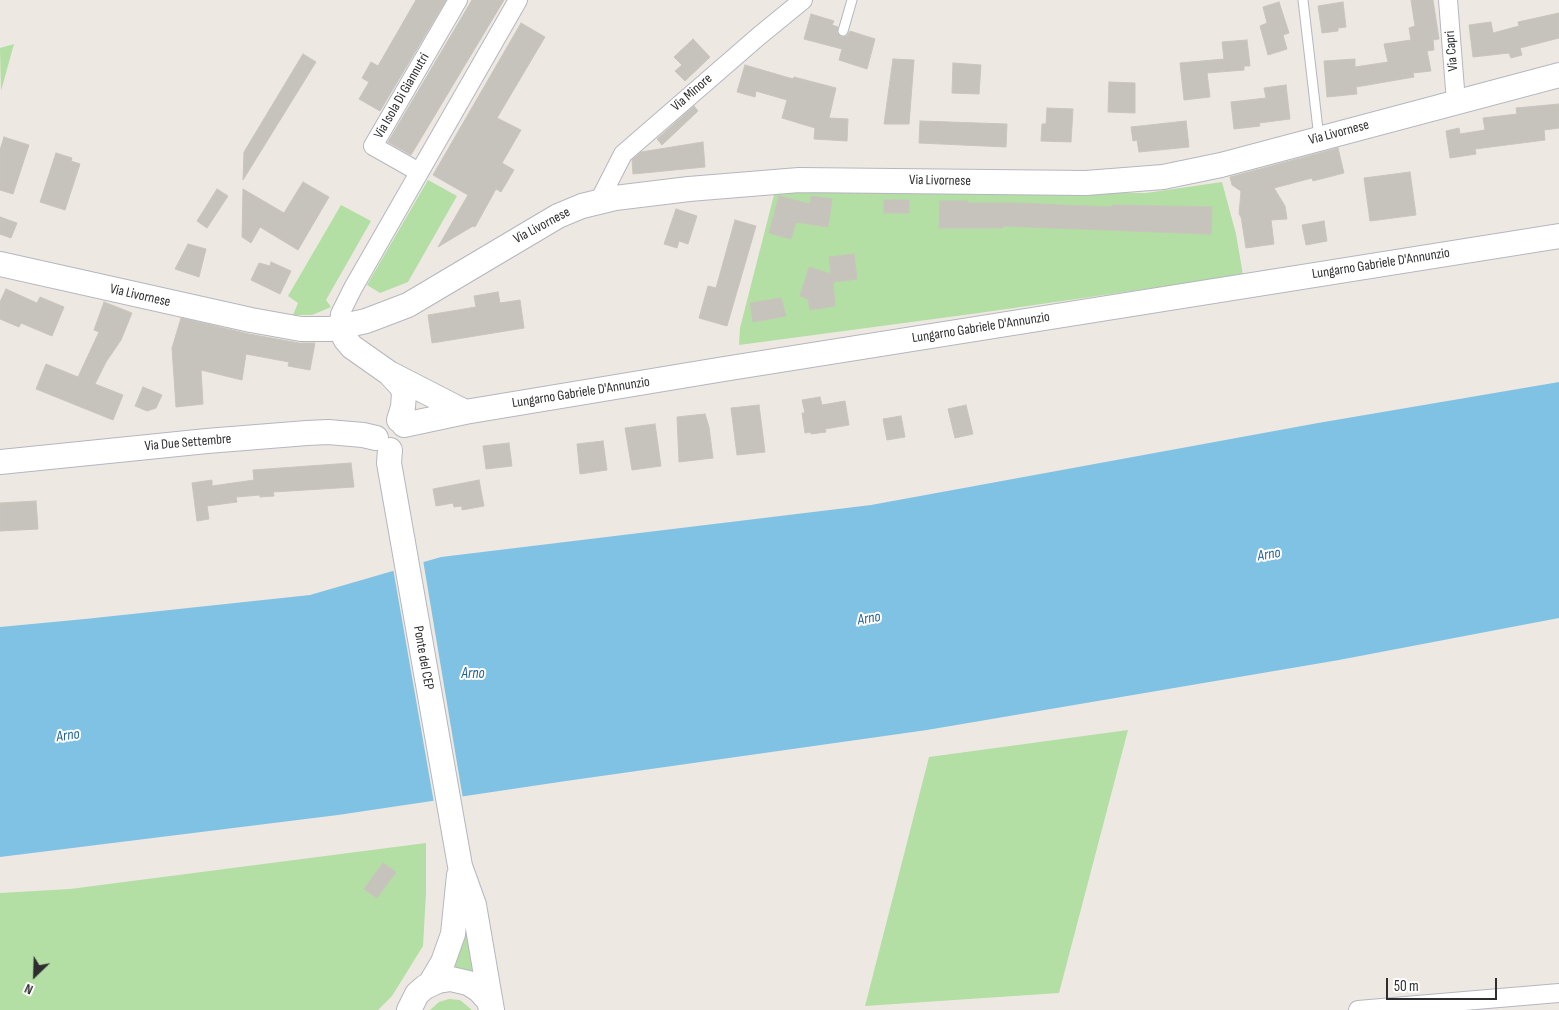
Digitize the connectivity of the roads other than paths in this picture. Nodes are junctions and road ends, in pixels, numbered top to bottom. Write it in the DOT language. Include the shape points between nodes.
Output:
graph roads {
  1 [pos="458,0"];
  2 [pos="518,0"];
  3 [pos="803,0"];
  4 [pos="852,0"];
  5 [pos="1303,0"];
  6 [pos="1448,0"];
  7 [pos="844,31"];
  8 [pos="1559,75"];
  9 [pos="1456,102"];
  10 [pos="1319,138"];
  11 [pos="419,172"];
  12 [pos="599,201"];
  13 [pos="1559,236"];
  14 [pos="0,264"];
  15 [pos="339,327"];
  16 [pos="390,373"];
  17 [pos="465,412"];
  18 [pos="401,422"];
  19 [pos="383,444"];
  20 [pos="0,462"];
  21 [pos="460,866"];
  22 [pos="430,984"];
  23 [pos="1559,993"];
  24 [pos="1393,1008"];
  25 [pos="409,1010"];
  26 [pos="492,1010"];
  27 [pos="1358,1010"];
  1 -- 11 [label="street, Via Isola Di Giannutri" via="373,146"];
  2 -- 11 [label="street"];
  3 -- 12 [label="street, Via Minore" via="623,154"];
  4 -- 7 [label="lane"];
  5 -- 10 [label="lane"];
  6 -- 9 [label="street, Via Capri"];
  8 -- 9 [label="main road, Via Livornese"];
  9 -- 10 [label="main road, Via Livornese"];
  10 -- 12 [label="main road, Via Livornese" via="1185,173 1120,181 799,180 631,195"];
  11 -- 15 [label="street" via="346,300"];
  12 -- 15 [label="main road, Via Livornese" via="547,222 408,305"];
  13 -- 17 [label="main road, Lungarno Gabriele D'Annunzio"];
  14 -- 15 [label="main road, Via Livornese" via="251,320 301,329"];
  15 -- 16 [label="main road" via="352,347"];
  16 -- 17 [label="main road"];
  16 -- 18 [label="main road" via="404,390"];
  17 -- 18 [label="main road, Lungarno Gabriele D'Annunzio"];
  18 -- 19 [label="main road, Lungarno Gabriele D'Annunzio" via="390,418 380,423 376,430"];
  19 -- 20 [label="main road, Via Due Settembre" via="363,435 328,432"];
  19 -- 21 [label="main road, Ponte del CEP"];
  21 -- 22 [label="main road, Ponte del CEP" via="453,934 443,962"];
  21 -- 26 [label="main road, Ponte del CEP" via="474,905"];
  22 -- 25 [label="main road, Ponte del CEP" via="417,994"];
  22 -- 26 [label="main road" via="451,979 468,983 485,996"];
  23 -- 24 [label="street"];
  24 -- 27 [label="street"];
}
